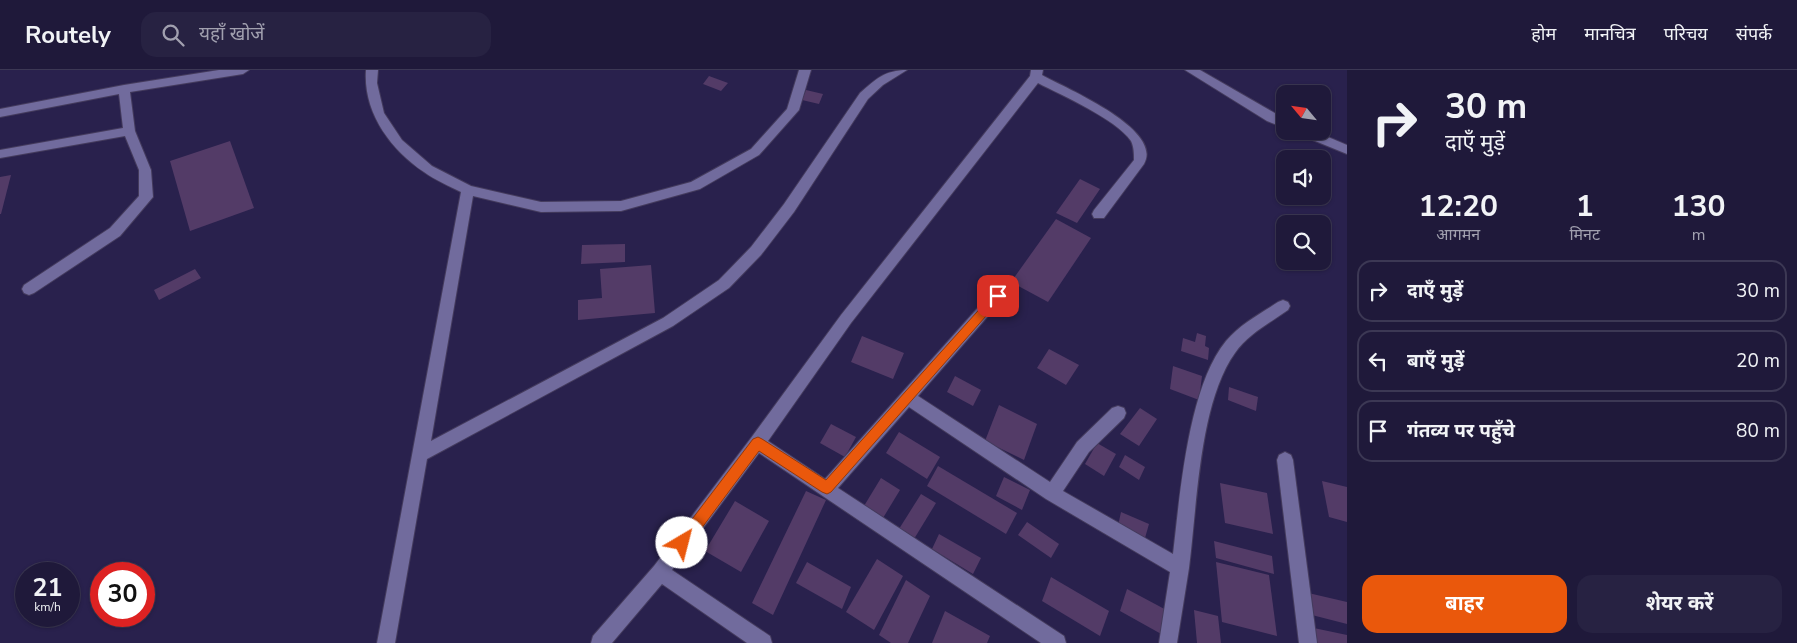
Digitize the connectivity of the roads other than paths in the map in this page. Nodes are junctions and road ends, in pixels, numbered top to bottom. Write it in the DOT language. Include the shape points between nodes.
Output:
graph roads {
  1 [pos="244,70"];
  2 [pos="372,70"];
  3 [pos="805,70"];
  4 [pos="901,70"];
  5 [pos="1191,70"];
  6 [pos="1036,73"];
  7 [pos="124,89"];
  8 [pos="0,113"];
  9 [pos="1276,120"];
  10 [pos="129,131"];
  11 [pos="1323,140"];
  12 [pos="1347,150"];
  13 [pos="0,154"];
  14 [pos="468,190"];
  15 [pos="1099,214"];
  16 [pos="29,289"];
  17 [pos="998,296"];
  18 [pos="1283,306"];
  19 [pos="908,398"];
  20 [pos="1118,413"];
  21 [pos="758,443"];
  22 [pos="420,454"];
  23 [pos="1284,460"];
  24 [pos="827,488"];
  25 [pos="1052,492"];
  26 [pos="1180,568"];
  27 [pos="660,572"];
  28 [pos="760,642"];
  29 [pos="386,643"];
  30 [pos="600,643"];
  31 [pos="1056,643"];
  32 [pos="1168,643"];
  33 [pos="1308,643"];
  1 -- 7 [label="street"];
  2 -- 14 [label="street" via="371,83 378,114 398,144 428,169"];
  3 -- 14 [label="street" via="792,110 755,152 695,186 620,206 541,207"];
  4 -- 22 [label="street" via="879,82 864,96 789,208 756,252 724,284 668,322"];
  5 -- 9 [label="street"];
  6 -- 15 [label="street" via="1122,125 1141,150 1140,160"];
  6 -- 21 [label="street" via="846,318"];
  7 -- 8 [label="street"];
  7 -- 10 [label="street"];
  10 -- 13 [label="street"];
  10 -- 16 [label="street" via="145,170 146,197 114,232"];
  11 -- 12 [label="street"];
  14 -- 22 [label="street"];
  17 -- 19 [label="street"];
  18 -- 26 [label="street" via="1229,349 1206,400 1193,458"];
  19 -- 24 [label="street"];
  19 -- 25 [label="street"];
  20 -- 25 [label="street" via="1083,446"];
  21 -- 24 [label="street"];
  21 -- 27 [label="street"];
  22 -- 29 [label="street"];
  23 -- 33 [label="street"];
  24 -- 31 [label="street"];
  25 -- 26 [label="street"];
  26 -- 32 [label="street"];
  27 -- 28 [label="street"];
  27 -- 30 [label="street"];
}
